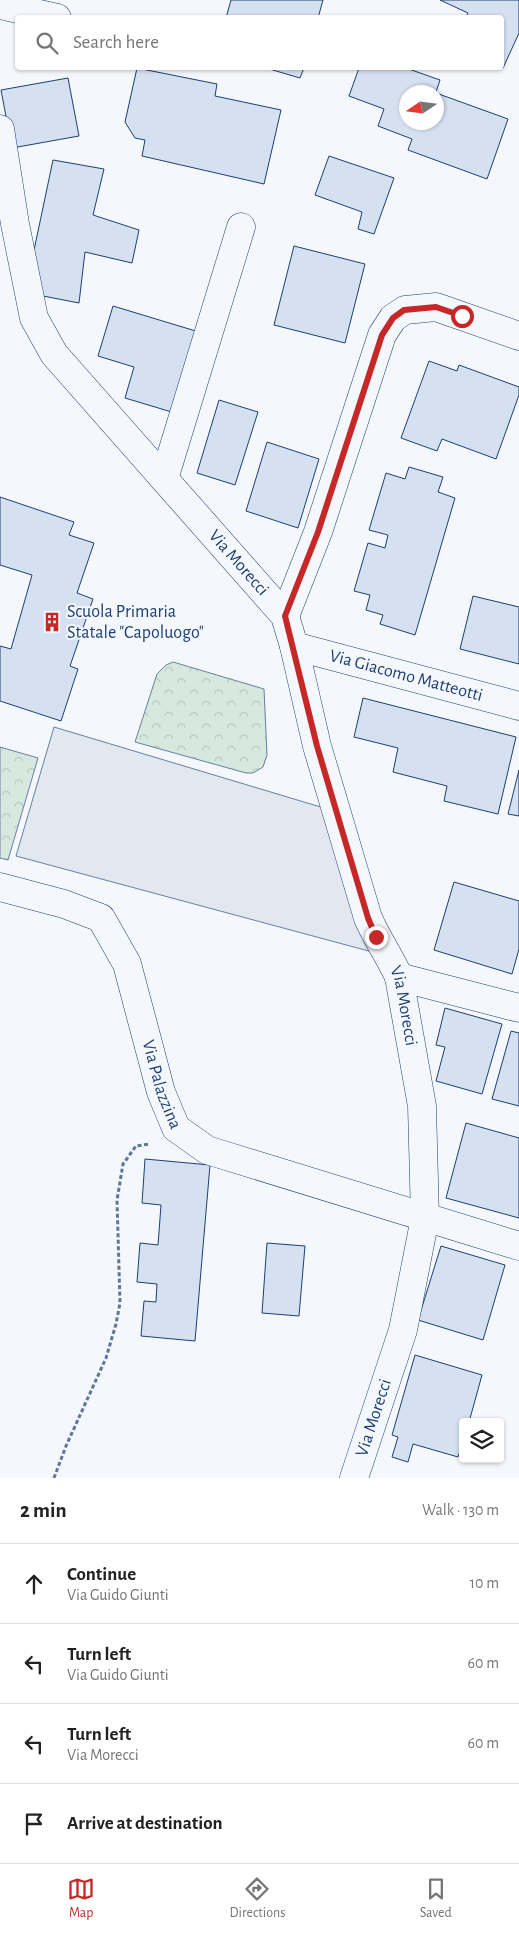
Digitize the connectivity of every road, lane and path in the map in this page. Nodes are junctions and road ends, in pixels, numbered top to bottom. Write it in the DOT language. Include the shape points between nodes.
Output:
graph roads {
  1 [pos="0,5"];
  2 [pos="44,15"];
  3 [pos="0,129"];
  4 [pos="241,227"];
  5 [pos="519,336"];
  6 [pos="164,479"];
  7 [pos="285,616"];
  8 [pos="294,646"];
  9 [pos="519,706"];
  10 [pos="0,887"];
  11 [pos="399,977"];
  12 [pos="519,1008"];
  13 [pos="155,1144"];
  14 [pos="425,1218"];
  15 [pos="519,1246"];
  16 [pos="54,1478"];
  17 [pos="354,1478"];
  1 -- 2 [label="street"];
  3 -- 6 [label="street, Via Morecci" via="34,318 54,354"];
  4 -- 6 [label="street"];
  5 -- 7 [label="street" via="436,307 404,310 393,318 382,335 318,532"];
  6 -- 7 [label="street, Via Morecci"];
  7 -- 8 [label="street, Via Morecci"];
  8 -- 9 [label="street, Via Giacomo Matteotti"];
  8 -- 11 [label="street, Via Morecci" via="317,746 368,918"];
  10 -- 14 [label="street, Via Palazzina" via="64,904 101,918 127,964 161,1092 176,1128 207,1150"];
  11 -- 12 [label="street"];
  11 -- 14 [label="street, Via Morecci" via="422,1106"];
  13 -- 16 [label="path" via="136,1146 123,1164 116,1200 120,1303 116,1324 106,1358"];
  14 -- 15 [label="street, Via Palazzina"];
  14 -- 17 [label="street, Via Morecci" via="403,1330"];
}
